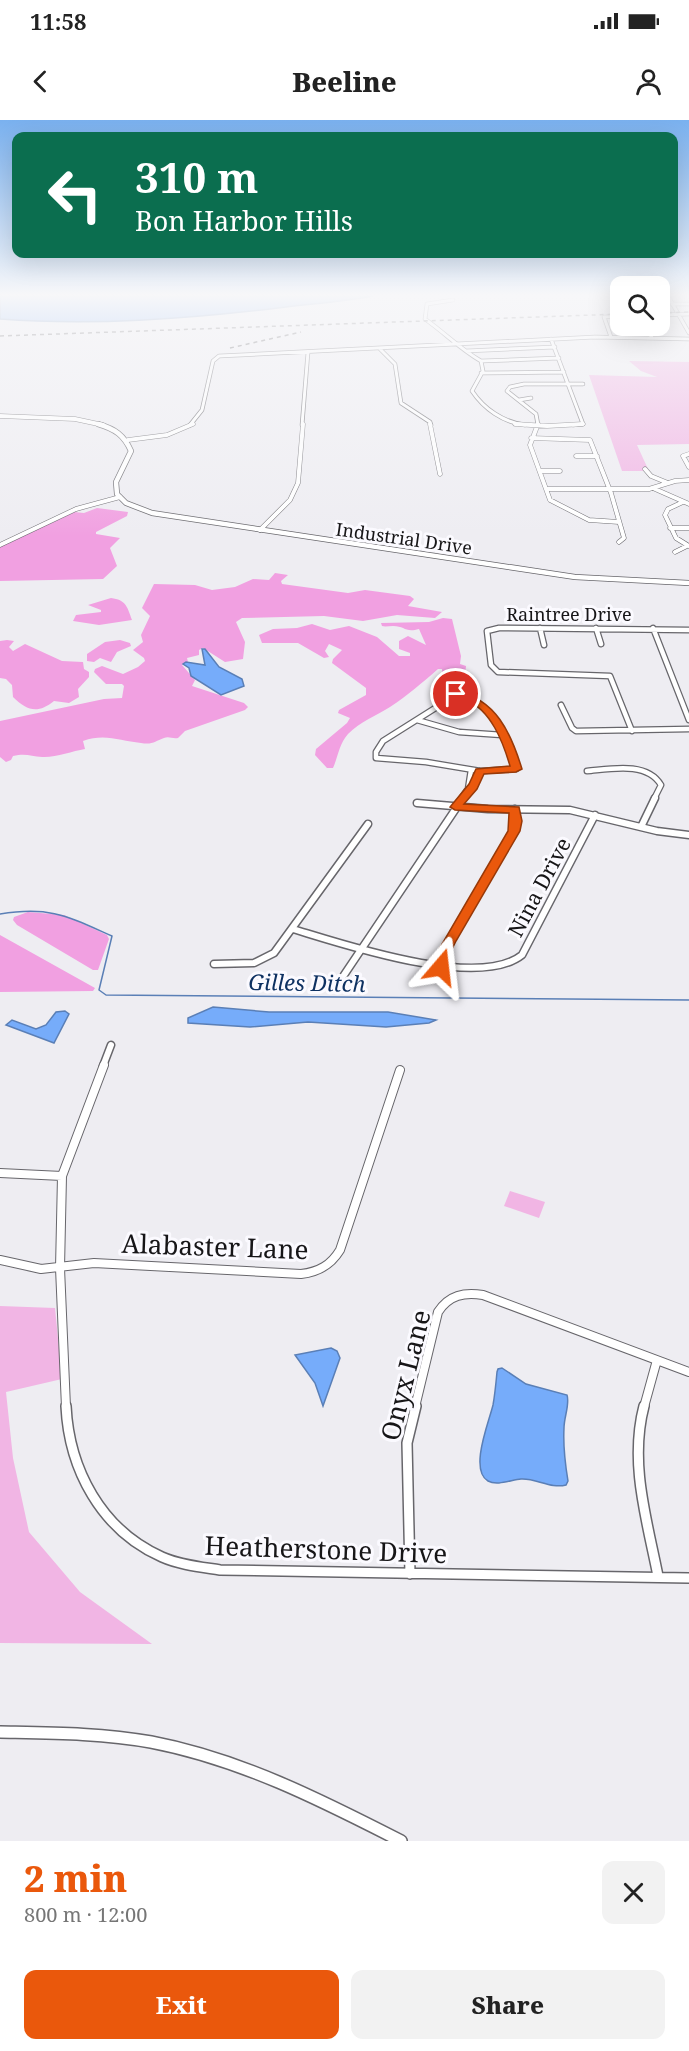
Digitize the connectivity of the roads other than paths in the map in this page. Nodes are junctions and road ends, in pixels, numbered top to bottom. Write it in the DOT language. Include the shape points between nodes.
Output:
graph roads {
  1 [pos="209,376"];
  2 [pos="306,376"];
  3 [pos="397,376"];
  4 [pos="479,376"];
  5 [pos="566,376"];
  6 [pos="568,383"];
  7 [pos="583,384"];
  8 [pos="531,398"];
  9 [pos="519,400"];
  10 [pos="0,416"];
  11 [pos="538,425"];
  12 [pos="531,438"];
  13 [pos="128,440"];
  14 [pos="689,454"];
  15 [pos="576,456"];
  16 [pos="597,456"];
  17 [pos="689,467"];
  18 [pos="645,469"];
  19 [pos="540,471"];
  20 [pos="560,471"];
  21 [pos="440,474"];
  22 [pos="689,480"];
  23 [pos="668,483"];
  24 [pos="654,488"];
  25 [pos="546,489"];
  26 [pos="610,490"];
  27 [pos="120,497"];
  28 [pos="683,502"];
  29 [pos="689,504"];
  30 [pos="620,522"];
  31 [pos="670,528"];
  32 [pos="689,528"];
  33 [pos="260,530"];
  34 [pos="619,542"];
  35 [pos="0,545"];
  36 [pos="688,546"];
  37 [pos="675,552"];
  38 [pos="689,583"];
  39 [pos="540,628"];
  40 [pos="596,628"];
  41 [pos="653,628"];
  42 [pos="689,630"];
  43 [pos="601,644"];
  44 [pos="544,645"];
  45 [pos="561,705"];
  46 [pos="417,720"];
  47 [pos="689,720"];
  48 [pos="689,729"];
  49 [pos="632,731"];
  50 [pos="502,735"];
  51 [pos="471,770"];
  52 [pos="480,771"];
  53 [pos="587,771"];
  54 [pos="468,789"];
  55 [pos="417,803"];
  56 [pos="455,807"];
  57 [pos="515,809"];
  58 [pos="595,815"];
  59 [pos="369,824"];
  60 [pos="641,827"];
  61 [pos="689,835"];
  62 [pos="293,929"];
  63 [pos="362,950"];
  64 [pos="214,964"];
  65 [pos="441,967"];
  66 [pos="344,975"];
  67 [pos="111,1045"];
  68 [pos="400,1070"];
  69 [pos="0,1173"];
  70 [pos="62,1176"];
  71 [pos="0,1260"];
  72 [pos="60,1268"];
  73 [pos="657,1360"];
  74 [pos="689,1372"];
  75 [pos="410,1574"];
  76 [pos="658,1576"];
  77 [pos="689,1578"];
  78 [pos="0,1732"];
  79 [pos="401,1841"];
  1 -- 13 [label="street" via="196,421 176,431"];
  2 -- 33 [label="street" via="298,483 290,500"];
  3 -- 21 [label="street" via="401,403 430,422"];
  4 -- 11 [label="street" via="472,388 478,400 507,422"];
  5 -- 6 [label="street"];
  6 -- 7 [label="street"];
  6 -- 9 [label="street" via="508,388"];
  6 -- 11 [label="street" via="583,424"];
  8 -- 9 [label="street"];
  9 -- 11 [label="street" via="535,413"];
  10 -- 13 [label="street" via="75,419 106,426"];
  11 -- 12 [label="street"];
  12 -- 16 [label="street" via="590,440"];
  12 -- 19 [label="street"];
  13 -- 27 [label="street" via="130,456 115,484"];
  14 -- 17 [label="street" via="684,455"];
  15 -- 16 [label="street"];
  16 -- 26 [label="street"];
  18 -- 23 [label="street"];
  19 -- 20 [label="street"];
  19 -- 25 [label="street"];
  22 -- 23 [label="street"];
  23 -- 24 [label="street"];
  24 -- 26 [label="street"];
  24 -- 28 [label="street"];
  25 -- 26 [label="street"];
  25 -- 30 [label="street" via="552,502 586,519"];
  26 -- 30 [label="street"];
  27 -- 33 [label="street, Industrial Drive" via="135,508 152,513"];
  27 -- 35 [label="street" via="76,509"];
  28 -- 29 [label="street"];
  28 -- 31 [label="street" via="666,511"];
  30 -- 34 [label="street" via="624,538"];
  31 -- 32 [label="street"];
  31 -- 36 [label="street" via="676,540"];
  33 -- 38 [label="street, Industrial Drive" via="583,578"];
  36 -- 37 [label="street"];
  39 -- 40 [label="street, Raintree Drive"];
  39 -- 44 [label="street"];
  39 -- 49 [label="street, Raintree Drive" via="488,630 493,670 506,674 610,676"];
  40 -- 41 [label="street, Raintree Drive"];
  40 -- 43 [label="street"];
  41 -- 42 [label="street, Raintree Drive"];
  41 -- 47 [label="street"];
  45 -- 49 [label="street" via="576,731"];
  46 -- 50 [label="street" via="460,734"];
  46 -- 50 [label="street" via="453,696 463,694 487,709"];
  46 -- 51 [label="street" via="383,741 376,758"];
  48 -- 49 [label="street"];
  50 -- 52 [label="street" via="516,769"];
  51 -- 52 [label="street"];
  51 -- 54 [label="street"];
  52 -- 54 [label="street"];
  53 -- 60 [label="street" via="635,769 659,778 661,784"];
  54 -- 56 [label="street"];
  55 -- 56 [label="street"];
  56 -- 57 [label="street"];
  56 -- 63 [label="street"];
  57 -- 58 [label="street"];
  57 -- 65 [label="street" via="514,831 449,941"];
  58 -- 60 [label="street"];
  58 -- 65 [label="street, Nina Drive" via="522,956 497,965"];
  59 -- 62 [label="street"];
  60 -- 61 [label="street"];
  62 -- 63 [label="street, Nina Drive"];
  62 -- 64 [label="street" via="265,960"];
  63 -- 65 [label="street, Nina Drive"];
  63 -- 66 [label="street"];
  67 -- 70 [label="street, Heatherstone Drive"];
  68 -- 72 [label="street, Alabaster Lane" via="340,1250 323,1268 301,1274 94,1263"];
  69 -- 70 [label="street"];
  70 -- 72 [label="street, Heatherstone Drive"];
  71 -- 72 [label="street, Alabaster Lane" via="29,1268"];
  72 -- 75 [label="street, Heatherstone Drive" via="67,1422 72,1450 94,1501 133,1540 162,1557 220,1569"];
  73 -- 74 [label="street, Onyx Lane"];
  73 -- 75 [label="street, Onyx Lane" via="483,1296 467,1292 447,1300 438,1312 407,1443"];
  73 -- 76 [label="street" via="638,1443"];
  75 -- 76 [label="street, Heatherstone Drive"];
  76 -- 77 [label="street, Heatherstone Drive"];
  78 -- 79 [label="street" via="121,1737 203,1754 287,1785"];
}
